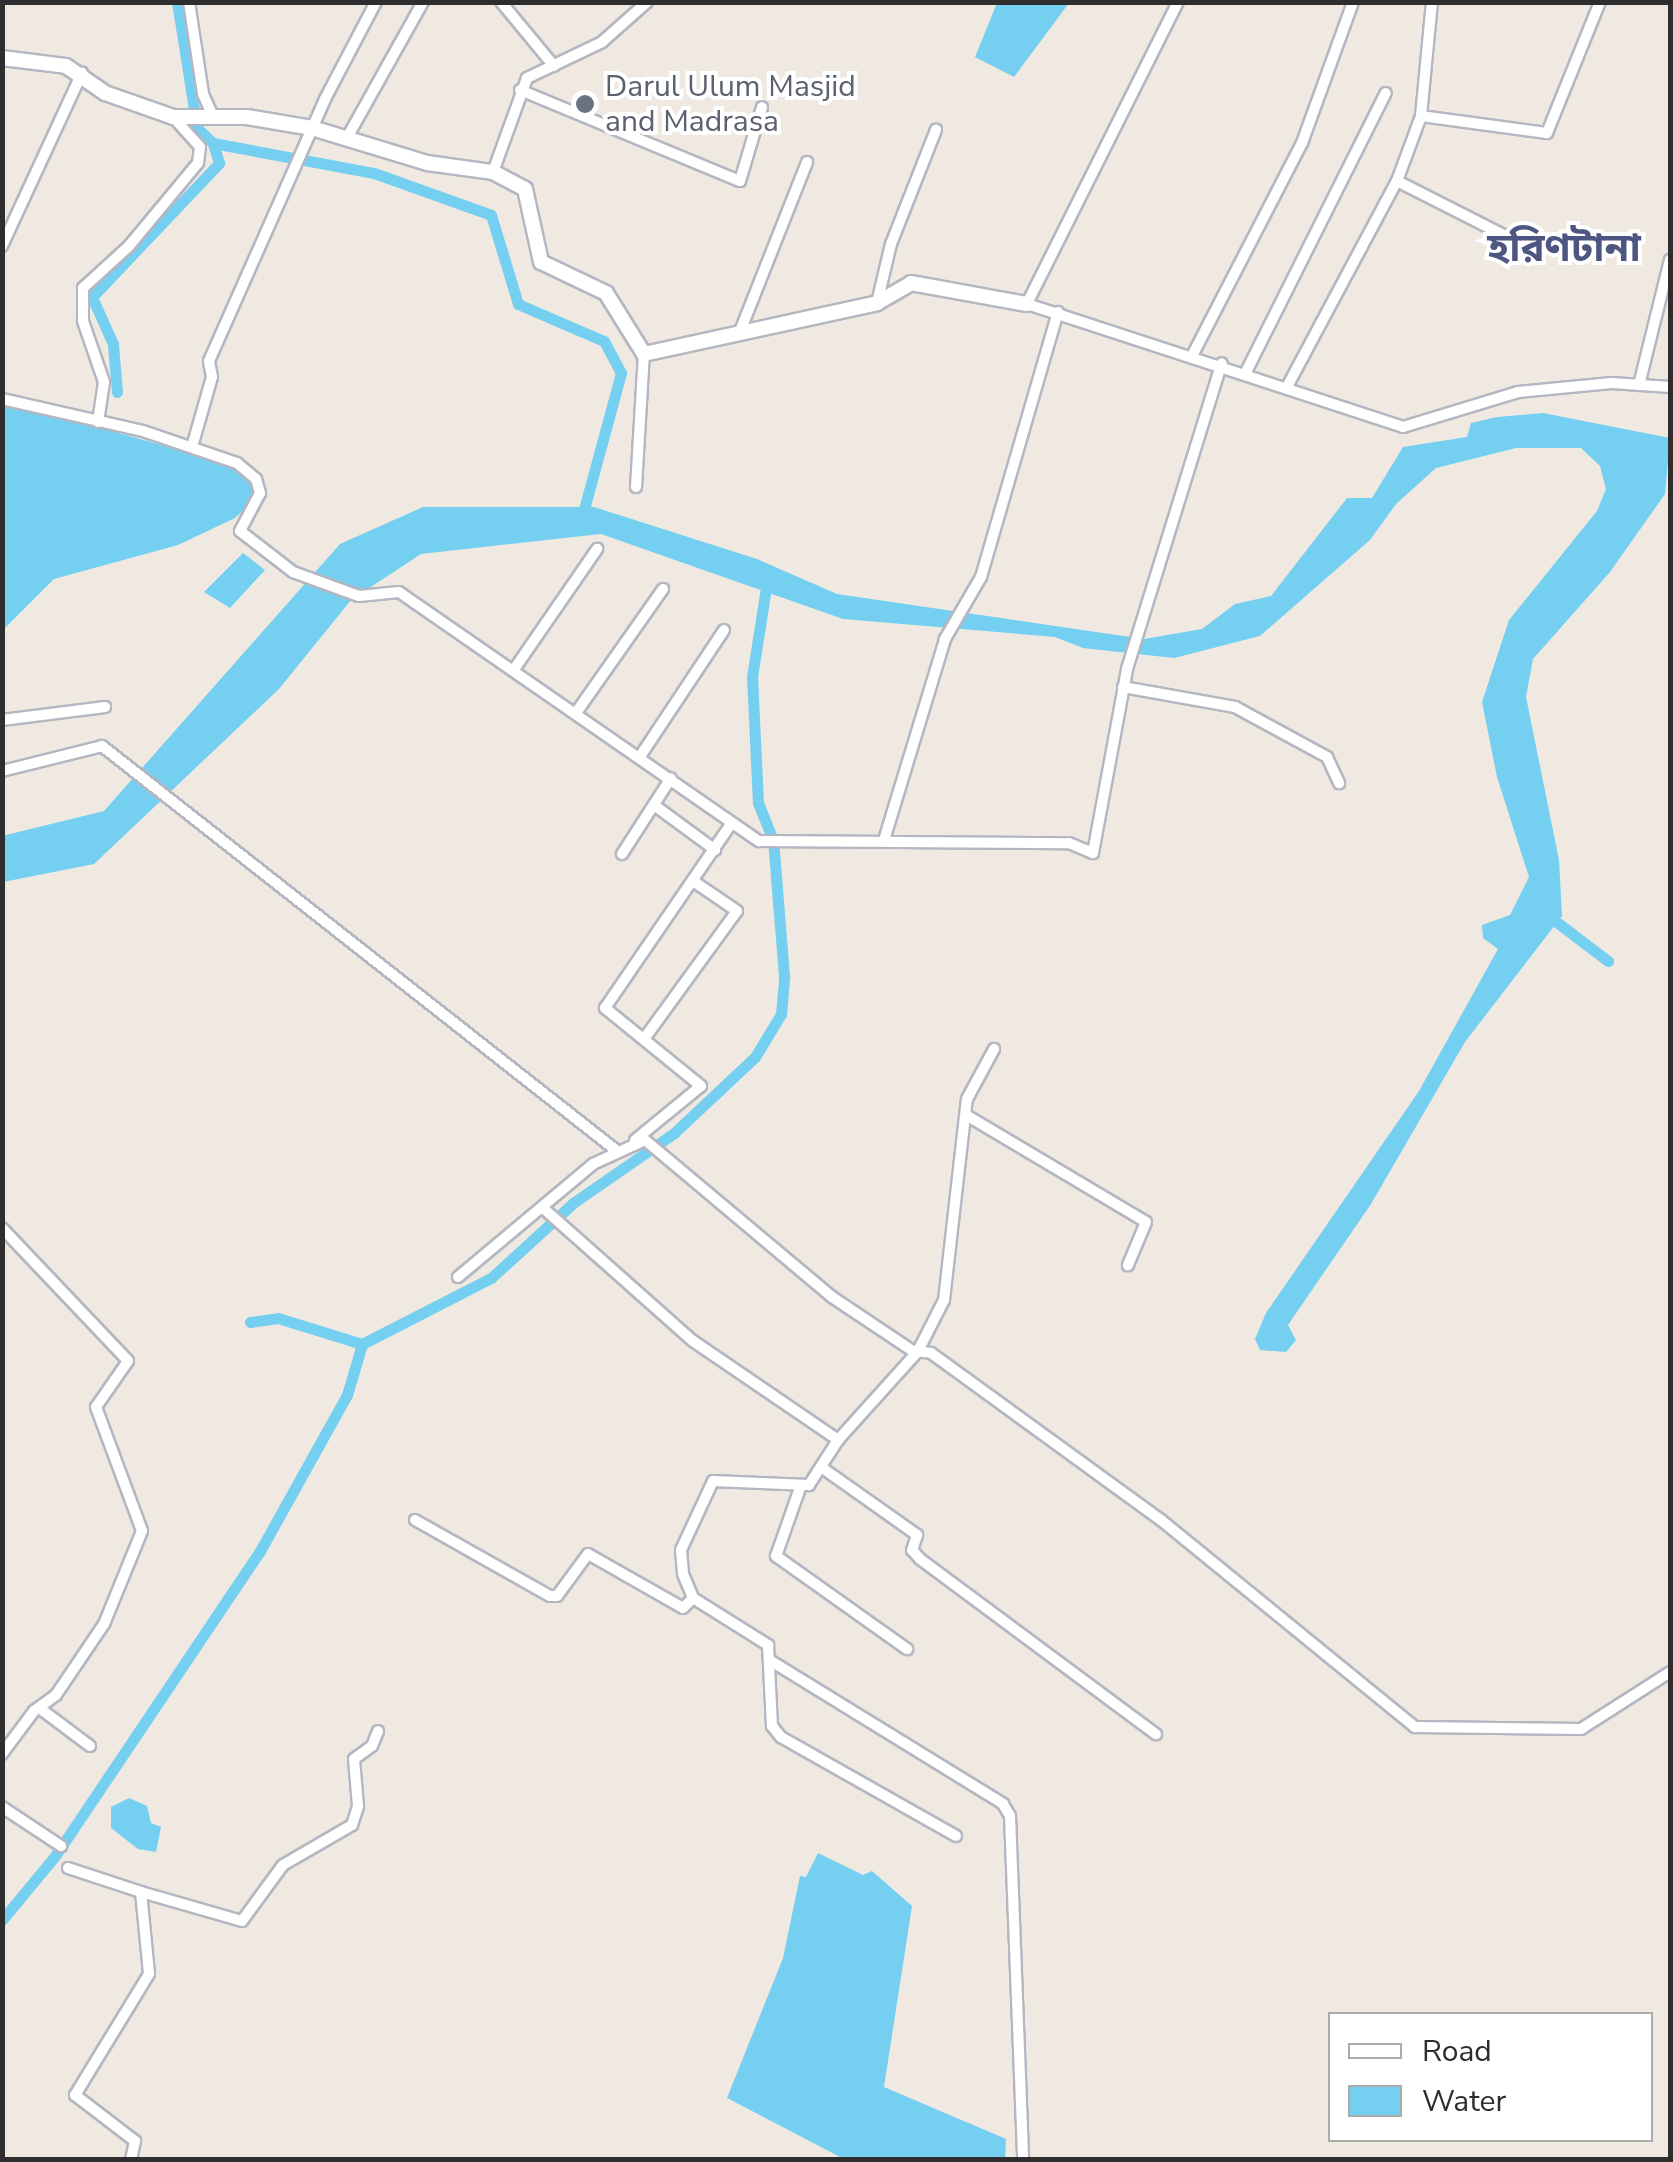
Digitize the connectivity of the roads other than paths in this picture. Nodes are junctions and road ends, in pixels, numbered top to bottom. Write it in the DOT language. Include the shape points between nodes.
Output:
graph roads {
  1 [pos="189,2"];
  2 [pos="376,2"];
  3 [pos="423,2"];
  4 [pos="500,2"];
  5 [pos="647,2"];
  6 [pos="1178,2"];
  7 [pos="1353,2"];
  8 [pos="1432,2"];
  9 [pos="1600,2"];
  10 [pos="2,58"];
  11 [pos="554,66"];
  12 [pos="82,73"];
  13 [pos="520,90"];
  14 [pos="1386,93"];
  15 [pos="762,107"];
  16 [pos="1421,116"];
  17 [pos="178,117"];
  18 [pos="210,119"];
  19 [pos="312,128"];
  20 [pos="936,130"];
  21 [pos="348,136"];
  22 [pos="807,162"];
  23 [pos="493,172"];
  24 [pos="1396,181"];
  25 [pos="2,246"];
  26 [pos="1527,246"];
  27 [pos="1670,260"];
  28 [pos="877,303"];
  29 [pos="1027,304"];
  30 [pos="1058,312"];
  31 [pos="738,335"];
  32 [pos="644,354"];
  33 [pos="1193,354"];
  34 [pos="1222,363"];
  35 [pos="1246,372"];
  36 [pos="1639,385"];
  37 [pos="1288,386"];
  38 [pos="1670,386"];
  39 [pos="2,399"];
  40 [pos="98,422"];
  41 [pos="192,447"];
  42 [pos="636,487"];
  43 [pos="597,549"];
  44 [pos="663,589"];
  45 [pos="724,630"];
  46 [pos="515,668"];
  47 [pos="1124,687"];
  48 [pos="105,707"];
  49 [pos="578,710"];
  50 [pos="2,720"];
  51 [pos="640,755"];
  52 [pos="2,770"];
  53 [pos="671,778"];
  54 [pos="1339,783"];
  55 [pos="654,805"];
  56 [pos="730,824"];
  57 [pos="885,838"];
  58 [pos="715,850"];
  59 [pos="622,854"];
  60 [pos="693,881"];
  61 [pos="644,1039"];
  62 [pos="994,1048"];
  63 [pos="966,1115"];
  64 [pos="640,1140"];
  65 [pos="616,1151"];
  66 [pos="542,1208"];
  67 [pos="2,1228"];
  68 [pos="1128,1265"];
  69 [pos="458,1277"];
  70 [pos="918,1352"];
  71 [pos="838,1440"];
  72 [pos="821,1467"];
  73 [pos="800,1488"];
  74 [pos="415,1520"];
  75 [pos="692,1598"];
  76 [pos="907,1649"];
  77 [pos="771,1661"];
  78 [pos="1670,1672"];
  79 [pos="42,1710"];
  80 [pos="378,1732"];
  81 [pos="1156,1734"];
  82 [pos="90,1746"];
  83 [pos="2,1754"];
  84 [pos="2,1807"];
  85 [pos="956,1836"];
  86 [pos="61,1846"];
  87 [pos="68,1868"];
  88 [pos="141,1892"];
  89 [pos="131,2160"];
  90 [pos="1023,2160"];
  1 -- 18 [label="street"];
  2 -- 19 [label="street"];
  3 -- 21 [label="street"];
  4 -- 11 [label="street"];
  5 -- 11 [label="street" via="602,42"];
  6 -- 29 [label="street"];
  7 -- 33 [label="street" via="1302,142"];
  8 -- 16 [label="street"];
  9 -- 16 [label="street" via="1547,133"];
  10 -- 12 [label="street"];
  11 -- 13 [label="street" via="527,78"];
  12 -- 17 [label="street" via="105,93"];
  12 -- 25 [label="street"];
  13 -- 15 [label="street" via="740,181"];
  13 -- 23 [label="street"];
  14 -- 35 [label="street"];
  16 -- 24 [label="street"];
  17 -- 18 [label="street"];
  17 -- 40 [label="street" via="200,147 198,163 129,246 82,288 84,320 104,382"];
  18 -- 19 [label="street" via="246,116"];
  19 -- 21 [label="street"];
  19 -- 41 [label="street" via="208,361 212,377"];
  20 -- 28 [label="street" via="891,244"];
  21 -- 23 [label="street" via="426,162"];
  22 -- 31 [label="street"];
  23 -- 32 [label="street" via="525,189 541,262 606,293"];
  24 -- 26 [label="street"];
  24 -- 37 [label="street"];
  27 -- 36 [label="street"];
  28 -- 29 [label="street" via="912,282"];
  28 -- 31 [label="street"];
  29 -- 30 [label="street"];
  30 -- 33 [label="street"];
  30 -- 57 [label="street" via="966,611 946,639"];
  31 -- 32 [label="street"];
  32 -- 42 [label="street"];
  33 -- 34 [label="street"];
  34 -- 35 [label="street"];
  34 -- 47 [label="street"];
  35 -- 37 [label="street"];
  36 -- 37 [label="street" via="1518,392 1402,427"];
  36 -- 38 [label="street"];
  39 -- 40 [label="street"];
  40 -- 41 [label="street"];
  41 -- 46 [label="street" via="236,463 256,479 260,502 240,531 303,576 359,596 399,592"];
  43 -- 46 [label="street"];
  44 -- 49 [label="street"];
  45 -- 51 [label="street"];
  46 -- 49 [label="street"];
  47 -- 54 [label="street" via="1235,706 1327,757"];
  47 -- 57 [label="street" via="1093,853 1068,843"];
  48 -- 50 [label="street"];
  49 -- 51 [label="street"];
  51 -- 53 [label="street"];
  52 -- 65 [label="street" via="98,746"];
  53 -- 55 [label="street"];
  53 -- 56 [label="street"];
  55 -- 58 [label="street"];
  55 -- 59 [label="street"];
  56 -- 57 [label="street" via="758,842 782,846"];
  56 -- 58 [label="street"];
  58 -- 60 [label="street"];
  60 -- 61 [label="street" via="605,1008"];
  60 -- 61 [label="street" via="737,910"];
  61 -- 64 [label="street" via="701,1086"];
  62 -- 63 [label="street" via="966,1098"];
  63 -- 68 [label="street" via="1146,1222"];
  63 -- 70 [label="street" via="944,1300"];
  64 -- 65 [label="street"];
  64 -- 70 [label="street" via="832,1297"];
  65 -- 66 [label="street"];
  66 -- 69 [label="street"];
  66 -- 71 [label="street" via="693,1341"];
  67 -- 79 [label="street" via="16,1235 128,1361 96,1406 142,1531 104,1624"];
  70 -- 71 [label="street"];
  70 -- 78 [label="street" via="931,1353 1162,1520 1415,1727 1581,1729"];
  71 -- 72 [label="street"];
  72 -- 73 [label="street"];
  72 -- 81 [label="street" via="917,1535 912,1550 920,1559"];
  73 -- 75 [label="street" via="713,1480 681,1550"];
  73 -- 76 [label="street" via="776,1556"];
  74 -- 75 [label="street" via="550,1596 557,1596 588,1554 683,1608"];
  75 -- 77 [label="street" via="768,1645"];
  77 -- 85 [label="street" via="772,1726 781,1737"];
  77 -- 90 [label="street" via="1003,1804 1010,1816"];
  79 -- 82 [label="street"];
  79 -- 83 [label="street" via="34,1711"];
  80 -- 88 [label="street" via="354,1759 358,1806 352,1825 283,1865 242,1921 230,1923"];
  84 -- 86 [label="street"];
  87 -- 88 [label="street"];
  88 -- 89 [label="street" via="149,1974 74,2095 134,2141"];
}
